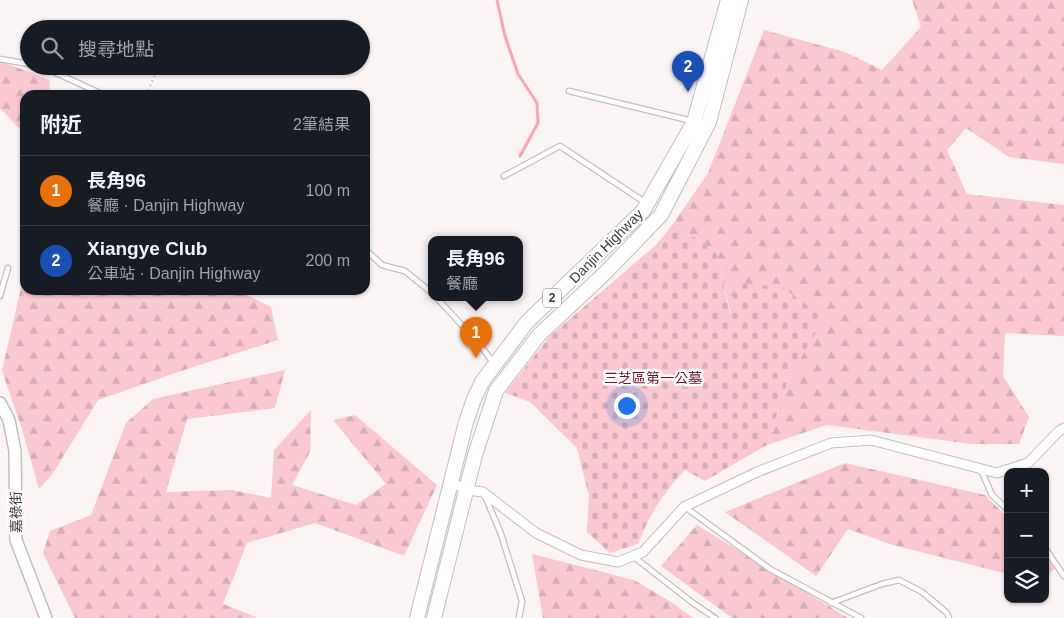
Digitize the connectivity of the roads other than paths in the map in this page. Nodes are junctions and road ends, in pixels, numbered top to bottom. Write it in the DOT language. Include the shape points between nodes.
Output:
graph roads {
  1 [pos="728,0"];
  2 [pos="741,0"];
  3 [pos="0,59"];
  4 [pos="20,62"];
  5 [pos="61,75"];
  6 [pos="93,90"];
  7 [pos="569,91"];
  8 [pos="694,122"];
  9 [pos="504,176"];
  10 [pos="647,203"];
  11 [pos="610,243"];
  12 [pos="370,254"];
  13 [pos="622,256"];
  14 [pos="8,268"];
  15 [pos="428,290"];
  16 [pos="0,296"];
  17 [pos="440,301"];
  18 [pos="495,366"];
  19 [pos="0,403"];
  20 [pos="1064,428"];
  21 [pos="980,468"];
  22 [pos="452,482"];
  23 [pos="466,490"];
  24 [pos="483,492"];
  25 [pos="1004,506"];
  26 [pos="684,507"];
  27 [pos="1049,554"];
  28 [pos="634,557"];
  29 [pos="1064,576"];
  30 [pos="831,603"];
  31 [pos="46,618"];
  32 [pos="417,618"];
  33 [pos="434,618"];
  34 [pos="519,618"];
  35 [pos="715,618"];
  36 [pos="861,618"];
  37 [pos="949,618"];
  1 -- 8 [label="main road, Danjin Highway / 2"];
  2 -- 13 [label="main road, Danjin Highway / 2" via="709,122 661,215"];
  3 -- 4 [label="lane"];
  5 -- 6 [label="lane"];
  7 -- 8 [label="lane"];
  8 -- 10 [label="main road, Danjin Highway / 2"];
  9 -- 10 [label="lane" via="560,146"];
  10 -- 11 [label="main road, Danjin Highway / 2"];
  11 -- 13 [label="main road"];
  11 -- 18 [label="main road, Danjin Highway / 2" via="527,322"];
  12 -- 15 [label="lane" via="382,265 405,271"];
  13 -- 23 [label="main road, Danjin Highway / 2" via="539,335 496,391"];
  14 -- 16 [label="lane"];
  17 -- 18 [label="lane"];
  18 -- 22 [label="main road, Danjin Highway / 2" via="474,399"];
  19 -- 31 [label="street, 嘉祿街" via="9,420 15,451 16,540"];
  20 -- 21 [label="street" via="1028,463 998,473"];
  21 -- 25 [label="lane" via="992,495"];
  21 -- 26 [label="street" via="871,440 831,443 757,472"];
  22 -- 23 [label="street"];
  22 -- 32 [label="main road, Danjin Highway / 2"];
  23 -- 24 [label="street"];
  23 -- 33 [label="main road, Danjin Highway / 2"];
  24 -- 28 [label="street" via="536,533 581,554 618,562"];
  24 -- 34 [label="lane" via="501,534 522,600"];
  26 -- 28 [label="street" via="643,552"];
  26 -- 30 [label="lane" via="770,569"];
  27 -- 29 [label="lane"];
  28 -- 35 [label="lane"];
  30 -- 36 [label="lane"];
  30 -- 37 [label="lane" via="899,580 922,592"];
}
